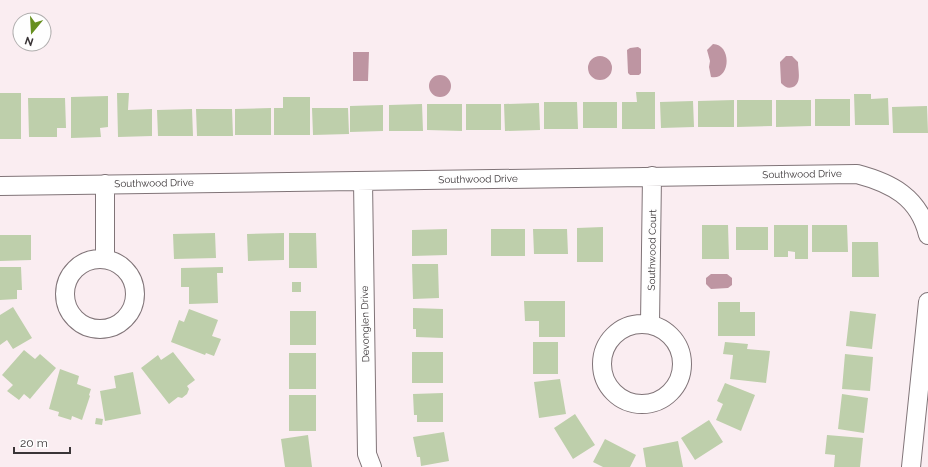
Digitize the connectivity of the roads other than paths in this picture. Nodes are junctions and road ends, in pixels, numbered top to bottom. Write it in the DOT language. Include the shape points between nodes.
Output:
graph roads {
  1 [pos="652,176"];
  2 [pos="363,181"];
  3 [pos="105,184"];
  4 [pos="0,186"];
  5 [pos="928,235"];
  6 [pos="105,259"];
  7 [pos="928,302"];
  8 [pos="650,324"];
  9 [pos="372,467"];
  10 [pos="911,467"];
  1 -- 2 [label="street, Southwood Drive"];
  1 -- 5 [label="street, Southwood Drive" via="857,174 896,188 913,204 925,223"];
  1 -- 8 [label="street, Southwood Court"];
  2 -- 3 [label="street, Southwood Drive"];
  2 -- 9 [label="street, Devonglen Drive" via="367,454"];
  3 -- 4 [label="street, Southwood Drive"];
  3 -- 6 [label="street"];
  7 -- 10 [label="street"];
  8 -- 8 [label="street" via="633,325 621,330 604,350 604,377 621,397 632,402 646,403 658,400 669,393 677,383 681,371 682,358 678,346 670,335"];
}
